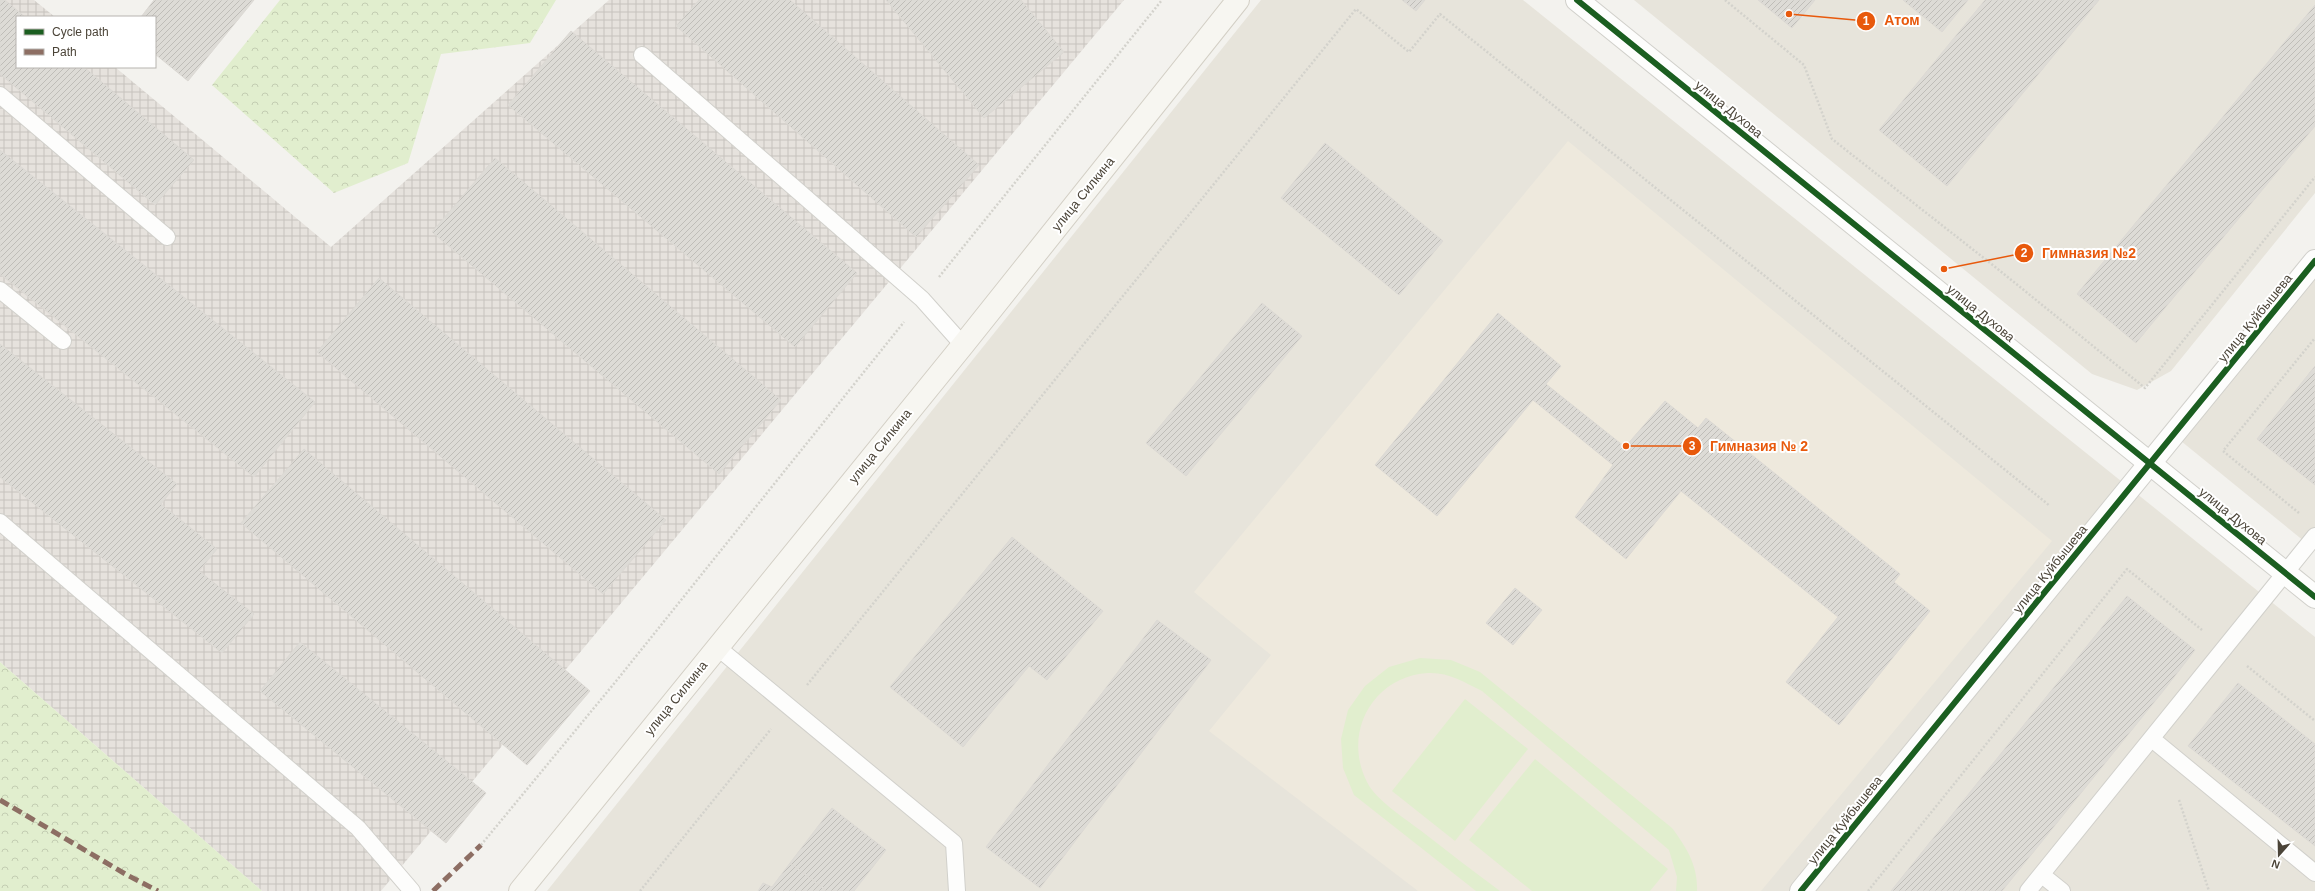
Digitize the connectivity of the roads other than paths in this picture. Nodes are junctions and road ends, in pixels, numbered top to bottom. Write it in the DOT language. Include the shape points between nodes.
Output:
graph roads {
  1 [pos="1238,0"];
  2 [pos="1576,0"];
  3 [pos="642,55"];
  4 [pos="0,94"];
  5 [pos="167,237"];
  6 [pos="2315,261"];
  7 [pos="0,290"];
  8 [pos="63,340"];
  9 [pos="963,344"];
  10 [pos="2150,464"];
  11 [pos="0,522"];
  12 [pos="2315,536"];
  13 [pos="2285,573"];
  14 [pos="2315,597"];
  15 [pos="717,647"];
  16 [pos="2157,743"];
  17 [pos="2315,873"];
  18 [pos="2042,875"];
  19 [pos="412,891"];
  20 [pos="520,891"];
  21 [pos="957,891"];
  22 [pos="1802,891"];
  23 [pos="2028,891"];
  24 [pos="2062,891"];
  1 -- 9 [label="main road, улица Силкина"];
  2 -- 10 [label="street, улица Духова"];
  3 -- 9 [label="lane" via="922,299"];
  4 -- 5 [label="lane"];
  6 -- 10 [label="street, улица Куйбышева"];
  7 -- 8 [label="lane"];
  9 -- 15 [label="main road, улица Силкина"];
  10 -- 13 [label="street, улица Духова"];
  10 -- 22 [label="street, улица Куйбышева"];
  11 -- 19 [label="lane" via="358,828"];
  12 -- 13 [label="lane"];
  13 -- 14 [label="street, улица Духова"];
  13 -- 16 [label="lane"];
  15 -- 20 [label="main road, улица Силкина"];
  15 -- 21 [label="lane" via="954,843"];
  16 -- 17 [label="lane"];
  16 -- 18 [label="lane"];
  18 -- 23 [label="lane"];
  18 -- 24 [label="lane"];
}
